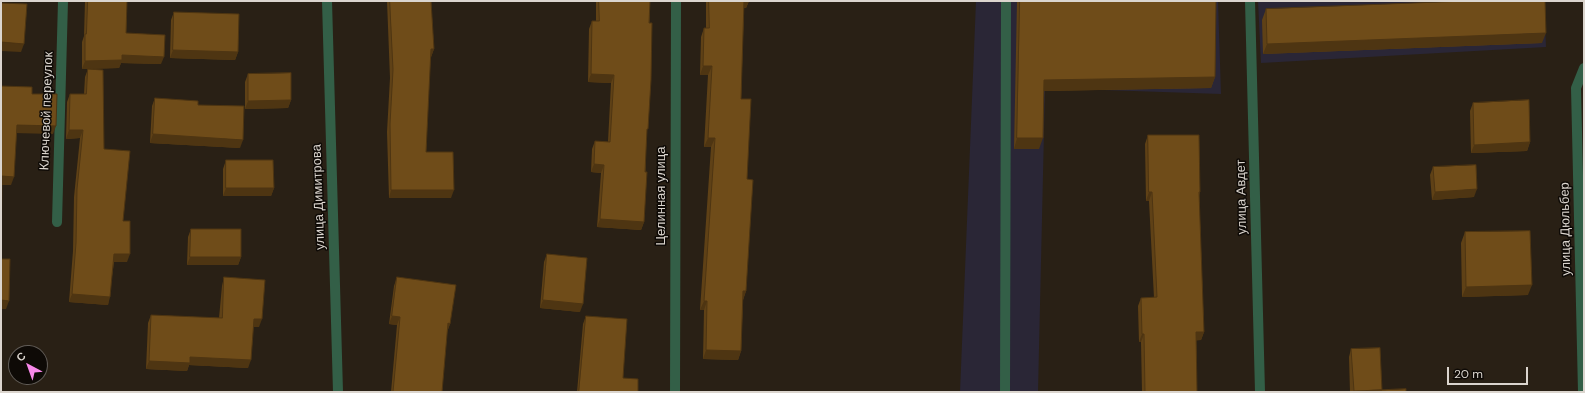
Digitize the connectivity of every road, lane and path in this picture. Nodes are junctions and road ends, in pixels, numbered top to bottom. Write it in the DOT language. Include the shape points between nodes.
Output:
graph roads {
  1 [pos="63,1"];
  2 [pos="327,1"];
  3 [pos="676,1"];
  4 [pos="1006,1"];
  5 [pos="1250,1"];
  6 [pos="1584,68"];
  7 [pos="57,222"];
  8 [pos="338,392"];
  9 [pos="675,392"];
  10 [pos="1006,392"];
  11 [pos="1260,392"];
  12 [pos="1583,392"];
  1 -- 7 [label="street, Ключевой переулок"];
  2 -- 8 [label="street, улица Димитрова"];
  3 -- 9 [label="street, Целинная улица"];
  4 -- 10 [label="street"];
  5 -- 11 [label="street, улица Авдет"];
  6 -- 12 [label="street, улица Дюльбер" via="1576,88"];
}
